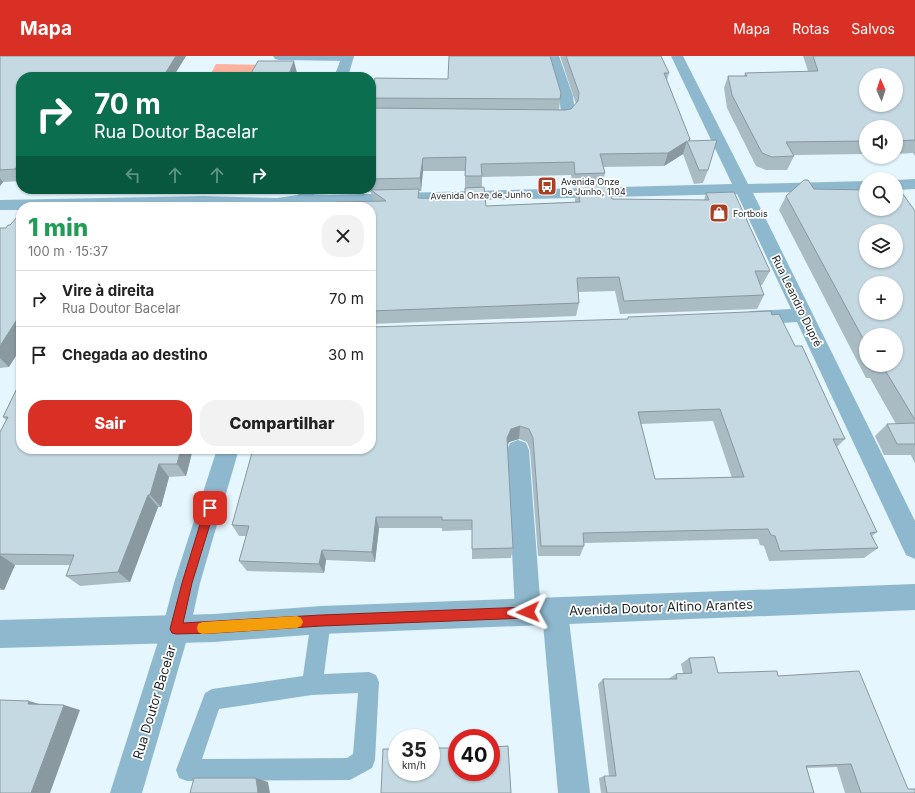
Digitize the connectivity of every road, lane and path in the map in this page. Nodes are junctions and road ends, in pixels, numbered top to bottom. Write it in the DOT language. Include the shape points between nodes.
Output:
graph roads {
  1 [pos="279,56"];
  2 [pos="348,56"];
  3 [pos="553,56"];
  4 [pos="677,56"];
  5 [pos="343,72"];
  6 [pos="531,119"];
  7 [pos="915,184"];
  8 [pos="903,185"];
  9 [pos="859,186"];
  10 [pos="742,188"];
  11 [pos="305,197"];
  12 [pos="152,202"];
  13 [pos="240,202"];
  14 [pos="282,202"];
  15 [pos="0,205"];
  16 [pos="16,205"];
  17 [pos="803,316"];
  18 [pos="734,318"];
  19 [pos="518,450"];
  20 [pos="226,454"];
  21 [pos="915,547"];
  22 [pos="915,597"];
  23 [pos="542,612"];
  24 [pos="321,620"];
  25 [pos="176,629"];
  26 [pos="0,634"];
  27 [pos="312,685"];
  28 [pos="126,793"];
  29 [pos="574,793"];
  1 -- 2 [label="street"];
  2 -- 5 [label="street"];
  3 -- 6 [label="street" via="566,96 568,113 559,119"];
  4 -- 10 [label="street, Rua Leandro Dupré"];
  7 -- 8 [label="street"];
  9 -- 10 [label="street, Avenida Onze de Junho"];
  10 -- 11 [label="street, Avenida Onze de Junho" via="329,200"];
  10 -- 17 [label="street, Rua Leandro Dupré"];
  11 -- 14 [label="street, Avenida Onze de Junho"];
  12 -- 13 [label="street, Avenida Onze de Junho"];
  15 -- 16 [label="street, Avenida Onze de Junho"];
  17 -- 18 [label="street"];
  17 -- 21 [label="street, Rua Leandro Dupré"];
  19 -- 23 [label="street"];
  20 -- 25 [label="street, Rua Doutor Bacelar" via="187,583"];
  22 -- 23 [label="street, Avenida Doutor Altino Arantes"];
  23 -- 24 [label="street, Avenida Doutor Altino Arantes"];
  23 -- 29 [label="street"];
  24 -- 25 [label="street, Avenida Doutor Altino Arantes"];
  24 -- 27 [label="lane"];
  25 -- 26 [label="street, Avenida Doutor Altino Arantes"];
  25 -- 28 [label="street, Rua Doutor Bacelar"];
  27 -- 27 [label="lane" via="212,700 187,770 350,769 364,760 369,682"];
}
